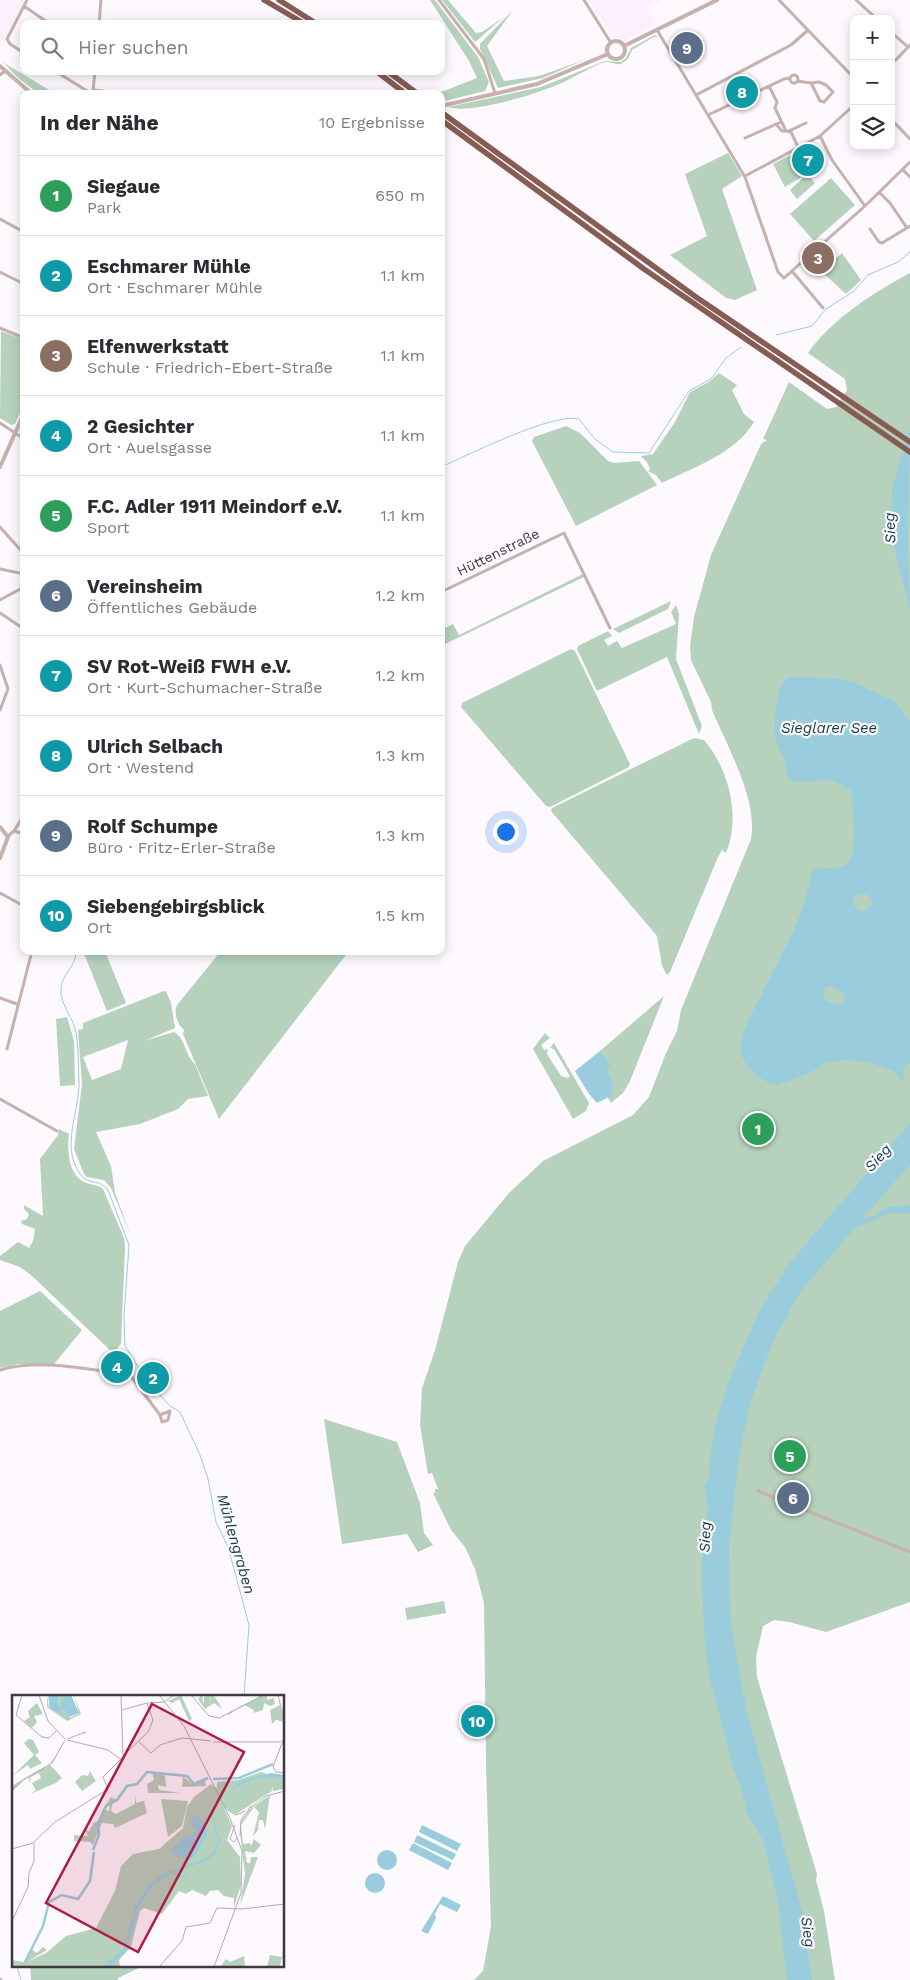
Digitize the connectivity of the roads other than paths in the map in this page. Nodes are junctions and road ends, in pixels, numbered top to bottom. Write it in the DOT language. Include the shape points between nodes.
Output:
graph roads {
  1 [pos="27,0"];
  2 [pos="101,0"];
  3 [pos="264,0"];
  4 [pos="279,0"];
  5 [pos="439,0"];
  6 [pos="584,0"];
  7 [pos="717,0"];
  8 [pos="779,0"];
  9 [pos="856,0"];
  10 [pos="23,6"];
  11 [pos="873,15"];
  12 [pos="44,20"];
  13 [pos="99,20"];
  14 [pos="298,20"];
  15 [pos="312,20"];
  16 [pos="657,30"];
  17 [pos="807,31"];
  18 [pos="895,35"];
  19 [pos="611,43"];
  20 [pos="624,46"];
  21 [pos="909,46"];
  22 [pos="20,50"];
  23 [pos="608,54"];
  24 [pos="895,62"];
  25 [pos="0,66"];
  26 [pos="5,71"];
  27 [pos="850,74"];
  28 [pos="0,75"];
  29 [pos="62,75"];
  30 [pos="94,75"];
  31 [pos="381,75"];
  32 [pos="393,75"];
  33 [pos="812,83"];
  34 [pos="769,86"];
  35 [pos="27,90"];
  36 [pos="88,90"];
  37 [pos="92,90"];
  38 [pos="401,90"];
  39 [pos="413,90"];
  40 [pos="495,93"];
  41 [pos="696,95"];
  42 [pos="445,105"];
  43 [pos="850,109"];
  44 [pos="445,115"];
  45 [pos="708,115"];
  46 [pos="781,122"];
  47 [pos="806,122"];
  48 [pos="445,123"];
  49 [pos="895,123"];
  50 [pos="776,124"];
  51 [pos="787,131"];
  52 [pos="820,136"];
  53 [pos="745,138"];
  54 [pos="910,139"];
  55 [pos="798,148"];
  56 [pos="910,162"];
  57 [pos="902,170"];
  58 [pos="745,176"];
  59 [pos="910,177"];
  60 [pos="879,192"];
  61 [pos="865,206"];
  62 [pos="0,219"];
  63 [pos="909,227"];
  64 [pos="870,229"];
  65 [pos="20,230"];
  66 [pos="0,272"];
  67 [pos="792,272"];
  68 [pos="20,282"];
  69 [pos="823,308"];
  70 [pos="0,328"];
  71 [pos="20,336"];
  72 [pos="20,421"];
  73 [pos="0,423"];
  74 [pos="14,432"];
  75 [pos="20,436"];
  76 [pos="910,442"];
  77 [pos="910,452"];
  78 [pos="0,467"];
  79 [pos="0,527"];
  80 [pos="20,550"];
  81 [pos="0,569"];
  82 [pos="20,573"];
  83 [pos="20,589"];
  84 [pos="445,590"];
  85 [pos="0,600"];
  86 [pos="0,614"];
  87 [pos="20,626"];
  88 [pos="610,628"];
  89 [pos="0,665"];
  90 [pos="0,710"];
  91 [pos="20,821"];
  92 [pos="0,827"];
  93 [pos="14,831"];
  94 [pos="20,833"];
  95 [pos="8,836"];
  96 [pos="0,858"];
  97 [pos="0,893"];
  98 [pos="20,904"];
  99 [pos="31,955"];
  100 [pos="0,998"];
  101 [pos="17,1004"];
  102 [pos="7,1049"];
  103 [pos="0,1100"];
  104 [pos="57,1131"];
  105 [pos="0,1370"];
  106 [pos="160,1414"];
  107 [pos="758,1491"];
  108 [pos="910,1552"];
  1 -- 10 [label="street"];
  2 -- 13 [label="street"];
  3 -- 14 [label="highway"];
  4 -- 15 [label="highway"];
  5 -- 40 [label="street" via="480,53"];
  6 -- 19 [label="street"];
  7 -- 16 [label="street"];
  8 -- 17 [label="street"];
  9 -- 11 [label="street"];
  10 -- 12 [label="street"];
  10 -- 22 [label="street" via="7,39"];
  16 -- 20 [label="street"];
  16 -- 41 [label="street"];
  17 -- 27 [label="street"];
  17 -- 41 [label="street" via="791,45"];
  18 -- 21 [label="street"];
  19 -- 20 [label="street" via="620,42"];
  19 -- 23 [label="street"];
  20 -- 23 [label="street" via="625,53 620,58"];
  21 -- 24 [label="street"];
  23 -- 40 [label="street" via="550,80"];
  25 -- 26 [label="street"];
  26 -- 28 [label="street"];
  26 -- 35 [label="street"];
  29 -- 36 [label="street"];
  30 -- 37 [label="street"];
  31 -- 38 [label="highway"];
  32 -- 39 [label="highway"];
  33 -- 33 [label="street" via="820,102 833,94 826,85"];
  33 -- 34 [label="street" via="792,83 790,78"];
  34 -- 45 [label="street"];
  34 -- 46 [label="street" via="777,102 775,108"];
  40 -- 42 [label="street"];
  41 -- 45 [label="street"];
  43 -- 52 [label="street"];
  44 -- 76 [label="highway" via="611,237"];
  45 -- 58 [label="street"];
  46 -- 50 [label="street"];
  46 -- 51 [label="street"];
  47 -- 51 [label="street"];
  48 -- 77 [label="highway" via="644,269"];
  49 -- 54 [label="street"];
  50 -- 51 [label="street"];
  50 -- 53 [label="street"];
  51 -- 55 [label="street"];
  52 -- 55 [label="street"];
  52 -- 61 [label="street" via="832,160"];
  55 -- 58 [label="street"];
  56 -- 57 [label="street"];
  57 -- 59 [label="street"];
  57 -- 60 [label="street"];
  58 -- 67 [label="street" via="778,272 784,278"];
  60 -- 61 [label="street"];
  60 -- 63 [label="street"];
  61 -- 67 [label="street"];
  62 -- 65 [label="street"];
  63 -- 64 [label="street" via="882,243"];
  66 -- 68 [label="street"];
  67 -- 69 [label="street"];
  70 -- 71 [label="street"];
  72 -- 74 [label="street"];
  73 -- 74 [label="street"];
  74 -- 75 [label="street"];
  74 -- 78 [label="street"];
  79 -- 80 [label="street"];
  81 -- 82 [label="street"];
  83 -- 85 [label="street"];
  84 -- 88 [label="street, Hüttenstraße" via="564,533"];
  86 -- 87 [label="street"];
  89 -- 90 [label="street" via="8,690"];
  91 -- 93 [label="street"];
  92 -- 95 [label="street"];
  93 -- 94 [label="street"];
  93 -- 95 [label="street"];
  95 -- 96 [label="street"];
  97 -- 98 [label="street"];
  99 -- 101 [label="street"];
  100 -- 101 [label="street"];
  101 -- 102 [label="street"];
  103 -- 104 [label="street"];
  105 -- 106 [label="street" via="34,1365 130,1375"];
  107 -- 108 [label="street"];
}
